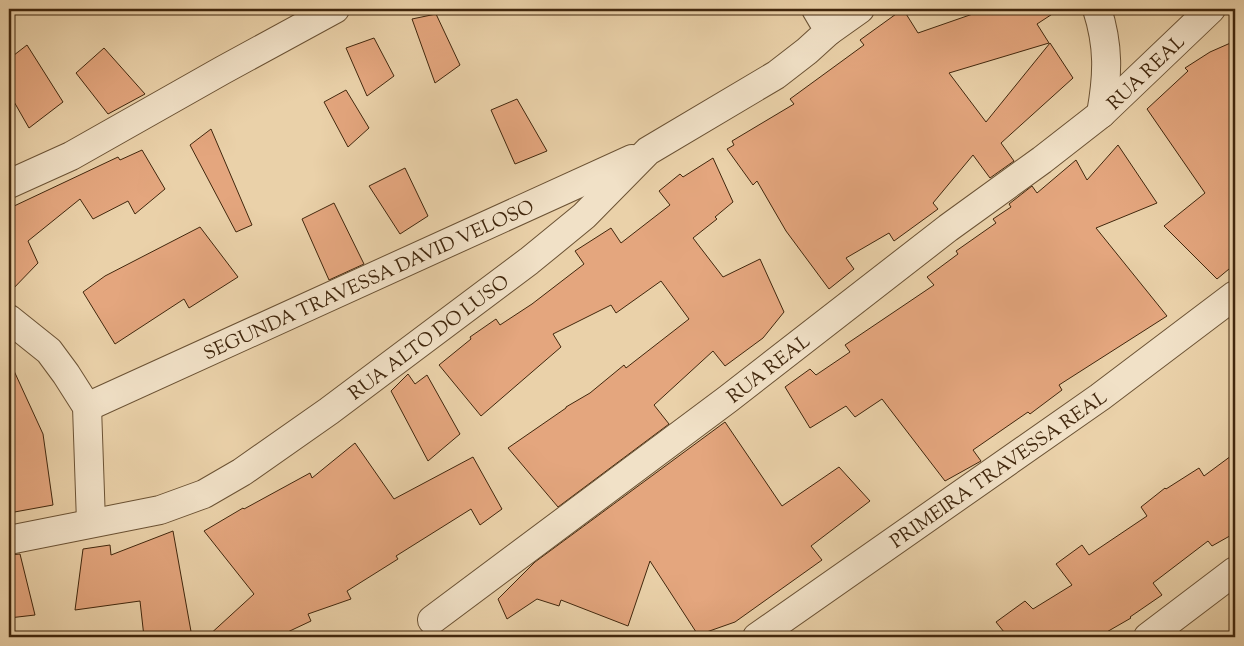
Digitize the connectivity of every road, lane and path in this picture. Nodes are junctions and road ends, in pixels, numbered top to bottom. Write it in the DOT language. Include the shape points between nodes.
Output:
graph roads {
  1 [pos="334,9"];
  2 [pos="860,9"];
  3 [pos="1097,9"];
  4 [pos="1211,9"];
  5 [pos="822,20"];
  6 [pos="1101,114"];
  7 [pos="648,151"];
  8 [pos="9,184"];
  9 [pos="1235,295"];
  10 [pos="9,319"];
  11 [pos="87,406"];
  12 [pos="91,522"];
  13 [pos="9,540"];
  14 [pos="1235,571"];
  15 [pos="432,620"];
  16 [pos="757,637"];
  17 [pos="1148,637"];
  1 -- 8 [label="street" via="71,156"];
  2 -- 5 [label="street, RUA ALTO DO LUSO"];
  3 -- 6 [label="street, RUA REAL" via="1104,30 1107,59"];
  4 -- 6 [label="street, RUA REAL"];
  5 -- 7 [label="street, RUA ALTO DO LUSO" via="807,51 776,75"];
  6 -- 15 [label="street, RUA REAL"];
  7 -- 11 [label="street, SEGUNDA TRAVESSA DAVID VELOSO"];
  7 -- 12 [label="street, RUA ALTO DO LUSO" via="584,216 529,261 242,472 204,494 160,510"];
  9 -- 16 [label="street, PRIMEIRA TRAVESSA REAL" via="1100,397"];
  10 -- 11 [label="street" via="49,351"];
  11 -- 12 [label="street"];
  12 -- 13 [label="street, RUA ALTO DO LUSO"];
  14 -- 17 [label="street"];
}
